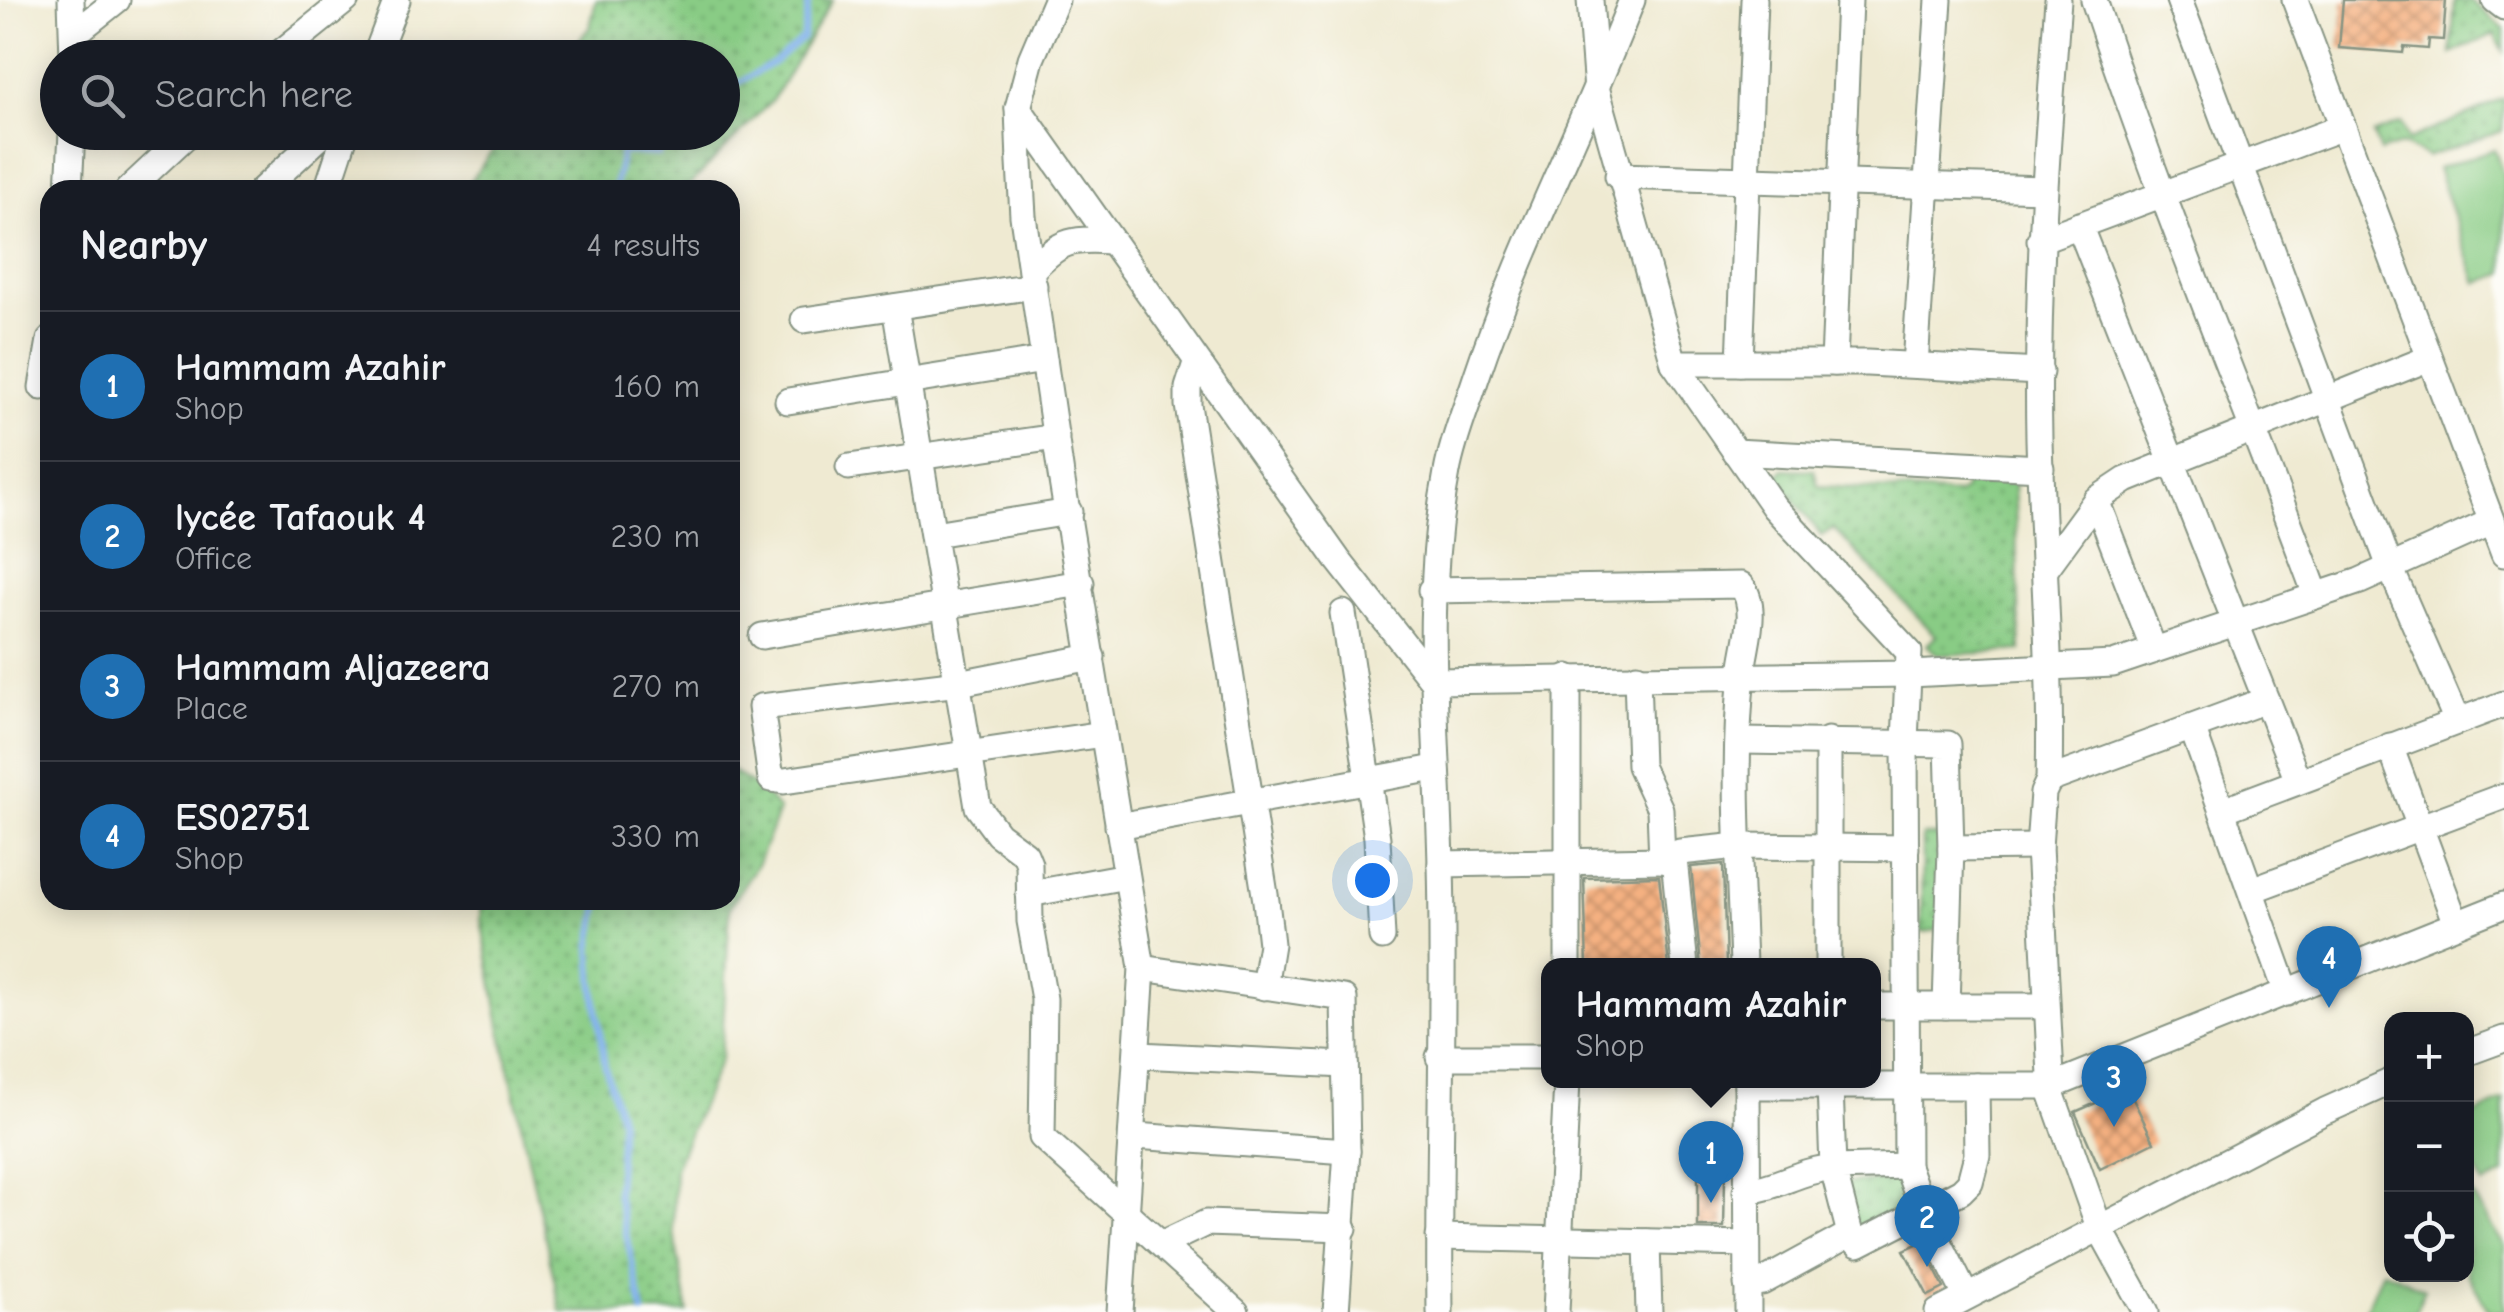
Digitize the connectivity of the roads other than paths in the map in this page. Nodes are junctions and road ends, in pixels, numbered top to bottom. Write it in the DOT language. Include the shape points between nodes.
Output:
graph roads {
  1 [pos="71,0"];
  2 [pos="117,0"];
  3 [pos="346,0"];
  4 [pos="397,0"];
  5 [pos="1056,0"];
  6 [pos="1590,0"];
  7 [pos="1632,0"];
  8 [pos="1754,0"];
  9 [pos="1849,0"];
  10 [pos="1939,0"];
  11 [pos="2058,0"];
  12 [pos="2094,0"];
  13 [pos="2179,0"];
  14 [pos="2295,0"];
  15 [pos="2495,0"];
  16 [pos="2504,7"];
  17 [pos="73,40"];
  18 [pos="79,40"];
  19 [pos="296,40"];
  20 [pos="382,40"];
  21 [pos="1597,91"];
  22 [pos="1018,108"];
  23 [pos="2342,127"];
  24 [pos="71,150"];
  25 [pos="171,150"];
  26 [pos="305,150"];
  27 [pos="340,150"];
  28 [pos="2239,167"];
  29 [pos="1618,176"];
  30 [pos="1747,179"];
  31 [pos="70,180"];
  32 [pos="139,180"];
  33 [pos="273,180"];
  34 [pos="329,180"];
  35 [pos="1841,185"];
  36 [pos="1926,188"];
  37 [pos="2044,188"];
  38 [pos="2160,195"];
  39 [pos="2079,225"];
  40 [pos="2040,240"];
  41 [pos="1109,241"];
  42 [pos="1033,278"];
  43 [pos="895,308"];
  44 [pos="804,320"];
  45 [pos="2427,359"];
  46 [pos="1044,360"];
  47 [pos="1196,363"];
  48 [pos="1674,363"];
  49 [pos="1740,363"];
  50 [pos="1834,363"];
  51 [pos="1915,365"];
  52 [pos="2040,372"];
  53 [pos="910,382"];
  54 [pos="788,400"];
  55 [pos="2329,400"];
  56 [pos="2254,427"];
  57 [pos="1056,437"];
  58 [pos="1735,452"];
  59 [pos="922,458"];
  60 [pos="2175,460"];
  61 [pos="849,467"];
  62 [pos="2041,468"];
  63 [pos="2096,500"];
  64 [pos="1069,512"];
  65 [pos="2492,522"];
  66 [pos="934,534"];
  67 [pos="2504,554"];
  68 [pos="2047,567"];
  69 [pos="2390,567"];
  70 [pos="1081,583"];
  71 [pos="1431,590"];
  72 [pos="2316,596"];
  73 [pos="946,606"];
  74 [pos="1343,614"];
  75 [pos="2237,621"];
  76 [pos="762,636"];
  77 [pos="2154,650"];
  78 [pos="1092,657"];
  79 [pos="2052,669"];
  80 [pos="1910,674"];
  81 [pos="1637,676"];
  82 [pos="1742,676"];
  83 [pos="1568,677"];
  84 [pos="1433,682"];
  85 [pos="959,684"];
  86 [pos="2266,700"];
  87 [pos="2504,704"];
  88 [pos="2457,721"];
  89 [pos="2193,730"];
  90 [pos="1103,734"];
  91 [pos="1828,740"];
  92 [pos="1740,741"];
  93 [pos="1905,742"];
  94 [pos="2390,746"];
  95 [pos="970,755"];
  96 [pos="1435,768"];
  97 [pos="1368,777"];
  98 [pos="2049,780"];
  99 [pos="2298,781"];
  100 [pos="2504,796"];
  101 [pos="1248,800"];
  102 [pos="2223,810"];
  103 [pos="1118,826"];
  104 [pos="2420,826"];
  105 [pos="1739,846"];
  106 [pos="1830,846"];
  107 [pos="2039,847"];
  108 [pos="1906,848"];
  109 [pos="1951,848"];
  110 [pos="1668,859"];
  111 [pos="1567,863"];
  112 [pos="1441,864"];
  113 [pos="1126,876"];
  114 [pos="2254,889"];
  115 [pos="1029,894"];
  116 [pos="2504,905"];
  117 [pos="2456,924"];
  118 [pos="1382,937"];
  119 [pos="1568,958"];
  120 [pos="1684,958"];
  121 [pos="1744,958"];
  122 [pos="1828,958"];
  123 [pos="1142,968"];
  124 [pos="1264,986"];
  125 [pos="2287,993"];
  126 [pos="1881,1006"];
  127 [pos="1904,1006"];
  128 [pos="1946,1006"];
  129 [pos="2046,1006"];
  130 [pos="2504,1039"];
  131 [pos="2474,1050"];
  132 [pos="1139,1055"];
  133 [pos="1439,1057"];
  134 [pos="1541,1057"];
  135 [pos="1345,1065"];
  136 [pos="2384,1085"];
  137 [pos="1881,1086"];
  138 [pos="1907,1086"];
  139 [pos="1976,1086"];
  140 [pos="2052,1086"];
  141 [pos="1567,1088"];
  142 [pos="1747,1088"];
  143 [pos="1830,1088"];
  144 [pos="1135,1136"];
  145 [pos="1347,1152"];
  146 [pos="1907,1166"];
  147 [pos="1833,1168"];
  148 [pos="1746,1192"];
  149 [pos="1923,1210"];
  150 [pos="1128,1219"];
  151 [pos="1344,1228"];
  152 [pos="2100,1228"];
  153 [pos="1850,1234"];
  154 [pos="1439,1238"];
  155 [pos="1559,1240"];
  156 [pos="1648,1242"];
  157 [pos="1162,1244"];
  158 [pos="1746,1244"];
  159 [pos="1747,1284"];
  160 [pos="1956,1305"];
  161 [pos="1226,1308"];
  162 [pos="1120,1312"];
  163 [pos="1336,1312"];
  164 [pos="1440,1312"];
  165 [pos="1556,1312"];
  166 [pos="1649,1312"];
  167 [pos="1748,1312"];
  168 [pos="2146,1312"];
  1 -- 17 [label="street"];
  2 -- 18 [label="street"];
  3 -- 19 [label="street"];
  4 -- 20 [label="street"];
  5 -- 22 [label="street"];
  6 -- 21 [label="street"];
  7 -- 21 [label="street"];
  8 -- 30 [label="street"];
  9 -- 35 [label="street"];
  10 -- 36 [label="street"];
  11 -- 37 [label="street"];
  12 -- 38 [label="street"];
  13 -- 28 [label="street"];
  14 -- 23 [label="street"];
  15 -- 16 [label="street"];
  21 -- 29 [label="street"];
  21 -- 71 [label="street" via="1466,400 1448,470"];
  22 -- 41 [label="street"];
  22 -- 42 [label="street"];
  23 -- 28 [label="street"];
  23 -- 45 [label="street"];
  24 -- 31 [label="street"];
  25 -- 32 [label="street"];
  26 -- 33 [label="street"];
  27 -- 34 [label="street"];
  28 -- 38 [label="street"];
  28 -- 55 [label="street"];
  29 -- 30 [label="street"];
  29 -- 48 [label="street"];
  30 -- 35 [label="street"];
  30 -- 49 [label="street"];
  35 -- 36 [label="street"];
  35 -- 50 [label="street"];
  36 -- 37 [label="street"];
  36 -- 51 [label="street"];
  37 -- 40 [label="street"];
  38 -- 39 [label="street"];
  38 -- 56 [label="street"];
  39 -- 40 [label="street"];
  39 -- 60 [label="street"];
  40 -- 52 [label="street"];
  41 -- 42 [label="street" via="1056,246"];
  41 -- 47 [label="street"];
  42 -- 43 [label="street"];
  42 -- 46 [label="street"];
  43 -- 44 [label="street"];
  43 -- 53 [label="street"];
  45 -- 55 [label="street"];
  45 -- 65 [label="street"];
  46 -- 53 [label="street"];
  46 -- 57 [label="street"];
  47 -- 84 [label="street"];
  47 -- 101 [label="street" via="1188,405"];
  48 -- 49 [label="street"];
  48 -- 58 [label="street"];
  49 -- 50 [label="street"];
  50 -- 51 [label="street"];
  51 -- 52 [label="street"];
  52 -- 62 [label="street"];
  53 -- 54 [label="street"];
  53 -- 59 [label="street"];
  55 -- 56 [label="street"];
  55 -- 69 [label="street"];
  56 -- 60 [label="street"];
  56 -- 72 [label="street"];
  57 -- 59 [label="street"];
  57 -- 64 [label="street"];
  58 -- 62 [label="street"];
  58 -- 80 [label="street" via="1816,557 1909,652"];
  59 -- 61 [label="street"];
  59 -- 66 [label="street"];
  60 -- 63 [label="street"];
  60 -- 75 [label="street"];
  62 -- 68 [label="street"];
  63 -- 68 [label="street"];
  63 -- 77 [label="street"];
  64 -- 66 [label="street"];
  64 -- 70 [label="street"];
  65 -- 67 [label="street"];
  65 -- 69 [label="street"];
  66 -- 73 [label="street"];
  68 -- 79 [label="street"];
  69 -- 72 [label="street"];
  69 -- 88 [label="street"];
  70 -- 73 [label="street"];
  70 -- 78 [label="street"];
  71 -- 82 [label="street" via="1741,585 1751,609"];
  71 -- 84 [label="street"];
  72 -- 75 [label="street"];
  73 -- 76 [label="street"];
  73 -- 85 [label="street"];
  74 -- 97 [label="street"];
  75 -- 77 [label="street"];
  75 -- 86 [label="street"];
  77 -- 79 [label="street" via="2114,664"];
  78 -- 85 [label="street"];
  78 -- 90 [label="street"];
  79 -- 80 [label="street"];
  79 -- 98 [label="street"];
  80 -- 82 [label="street"];
  80 -- 93 [label="street"];
  81 -- 82 [label="street"];
  81 -- 83 [label="street"];
  81 -- 110 [label="street" via="1640,766 1660,809"];
  82 -- 92 [label="street"];
  83 -- 84 [label="street"];
  83 -- 111 [label="street"];
  84 -- 96 [label="street"];
  85 -- 95 [label="street"];
  85 -- 95 [label="street" via="761,707 769,776 784,781"];
  86 -- 89 [label="street"];
  86 -- 99 [label="street"];
  87 -- 88 [label="street"];
  88 -- 94 [label="street"];
  89 -- 98 [label="street"];
  89 -- 102 [label="street"];
  90 -- 95 [label="street"];
  90 -- 103 [label="street"];
  91 -- 92 [label="street"];
  91 -- 93 [label="street"];
  91 -- 106 [label="street"];
  92 -- 105 [label="street"];
  93 -- 108 [label="street"];
  93 -- 109 [label="street" via="1944,742 1950,748"];
  94 -- 99 [label="street"];
  94 -- 104 [label="street"];
  95 -- 115 [label="street" via="980,814 1025,854"];
  96 -- 97 [label="street"];
  96 -- 112 [label="street"];
  97 -- 101 [label="street"];
  97 -- 118 [label="street"];
  98 -- 107 [label="street"];
  99 -- 102 [label="street"];
  100 -- 104 [label="street"];
  101 -- 103 [label="street"];
  101 -- 124 [label="street" via="1271,944"];
  102 -- 114 [label="street"];
  103 -- 113 [label="street"];
  104 -- 114 [label="street"];
  104 -- 117 [label="street"];
  105 -- 106 [label="street"];
  105 -- 110 [label="street"];
  105 -- 121 [label="street"];
  106 -- 108 [label="street"];
  106 -- 122 [label="street"];
  107 -- 109 [label="street"];
  107 -- 129 [label="street"];
  108 -- 127 [label="street"];
  109 -- 128 [label="street"];
  110 -- 111 [label="street"];
  110 -- 120 [label="street"];
  111 -- 112 [label="street"];
  111 -- 119 [label="street"];
  112 -- 133 [label="street"];
  113 -- 115 [label="street"];
  113 -- 123 [label="street"];
  114 -- 125 [label="street"];
  115 -- 150 [label="street" via="1044,999 1042,1137"];
  116 -- 117 [label="street"];
  117 -- 125 [label="street"];
  123 -- 124 [label="street"];
  123 -- 132 [label="street"];
  124 -- 135 [label="street" via="1342,994"];
  125 -- 140 [label="street"];
  126 -- 127 [label="street"];
  127 -- 128 [label="street"];
  127 -- 138 [label="street"];
  128 -- 129 [label="street"];
  129 -- 140 [label="street"];
  130 -- 131 [label="street"];
  132 -- 135 [label="street"];
  132 -- 144 [label="street"];
  133 -- 134 [label="street"];
  133 -- 154 [label="street"];
  135 -- 145 [label="street"];
  136 -- 152 [label="street"];
  137 -- 138 [label="street"];
  138 -- 139 [label="street"];
  138 -- 146 [label="street"];
  139 -- 140 [label="street"];
  139 -- 149 [label="street" via="1977,1155 1970,1182"];
  140 -- 152 [label="street"];
  141 -- 155 [label="street"];
  142 -- 148 [label="street"];
  143 -- 147 [label="street"];
  144 -- 145 [label="street"];
  144 -- 150 [label="street"];
  145 -- 151 [label="street"];
  146 -- 147 [label="street"];
  146 -- 149 [label="street"];
  147 -- 148 [label="street" via="1805,1169 1770,1189"];
  147 -- 153 [label="street"];
  148 -- 158 [label="street"];
  149 -- 153 [label="street" via="1858,1244"];
  149 -- 160 [label="street"];
  150 -- 157 [label="street"];
  150 -- 162 [label="street"];
  151 -- 157 [label="street" via="1206,1223"];
  151 -- 163 [label="street"];
  152 -- 160 [label="street"];
  152 -- 168 [label="street"];
  153 -- 159 [label="street"];
  154 -- 155 [label="street"];
  154 -- 164 [label="street"];
  155 -- 156 [label="street"];
  155 -- 165 [label="street"];
  156 -- 158 [label="street"];
  156 -- 166 [label="street"];
  157 -- 161 [label="street"];
  158 -- 159 [label="street"];
  159 -- 167 [label="street"];
}
